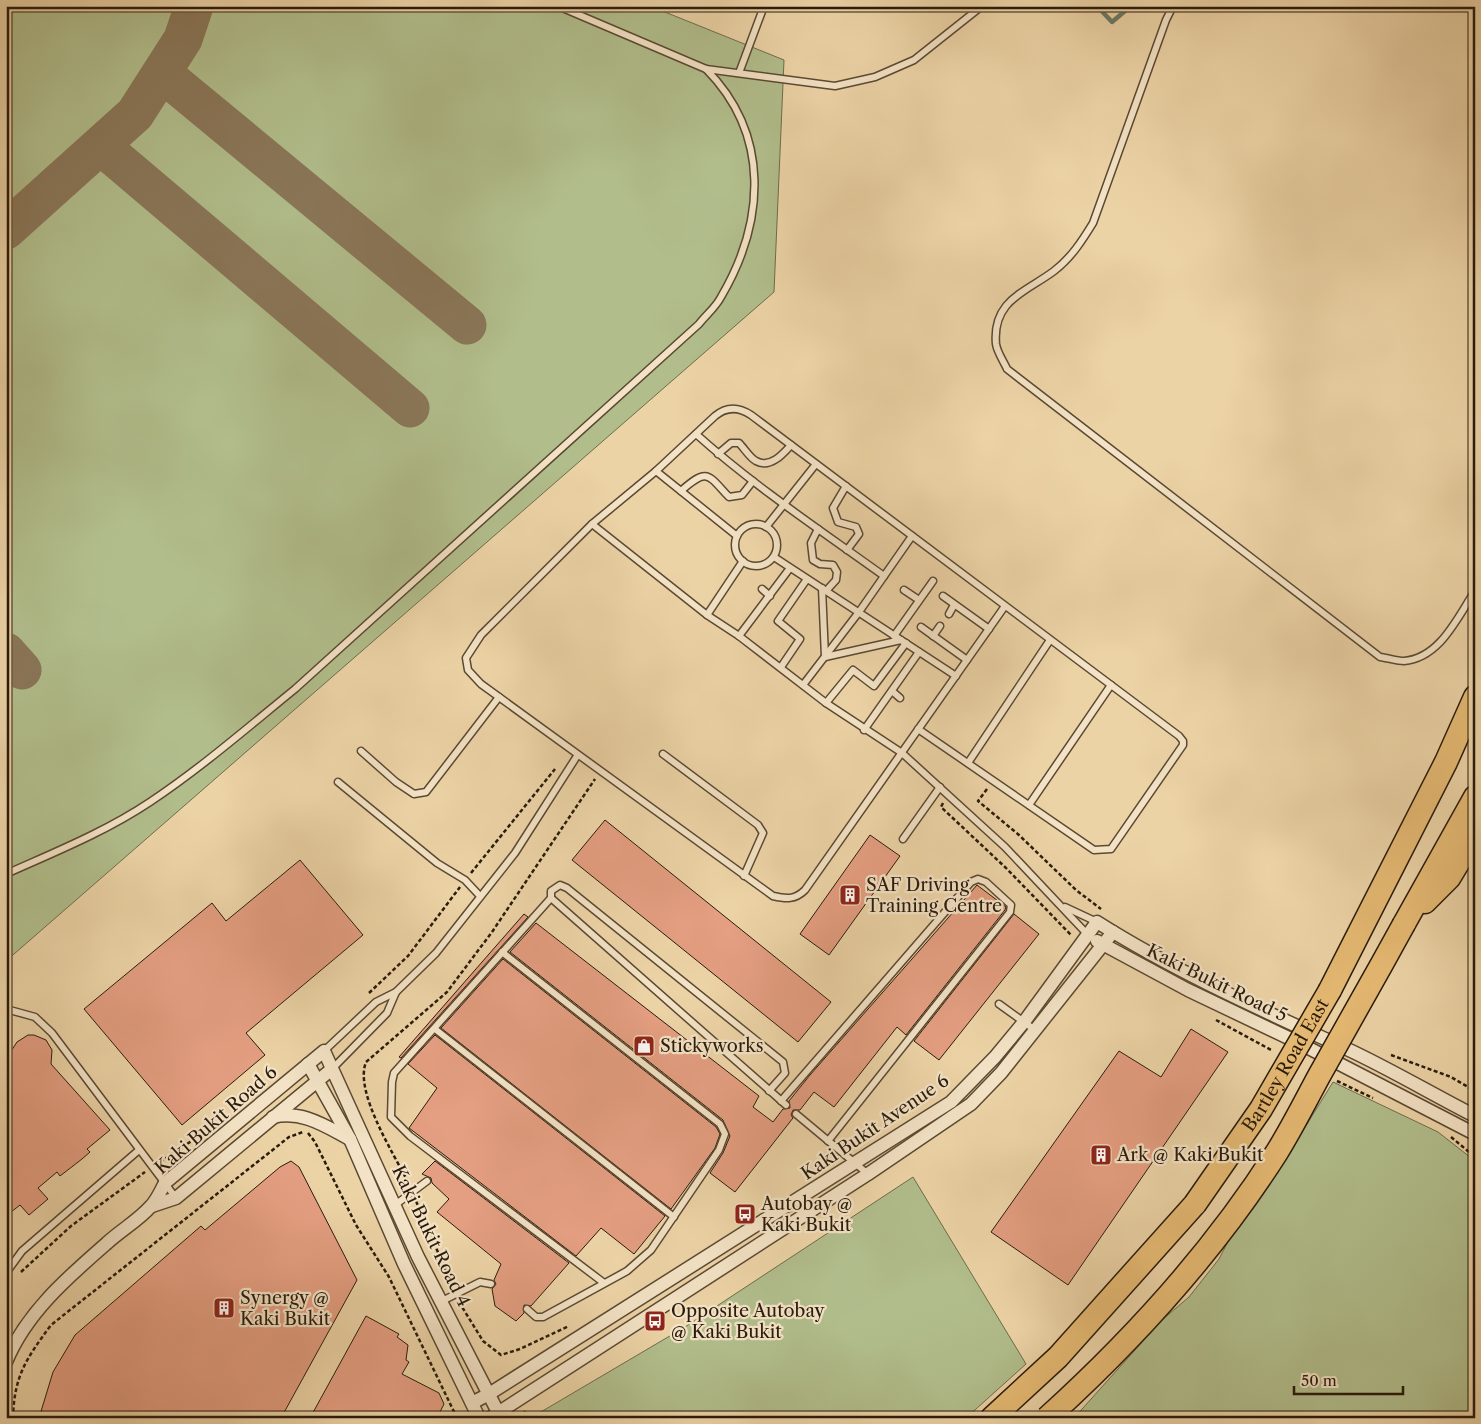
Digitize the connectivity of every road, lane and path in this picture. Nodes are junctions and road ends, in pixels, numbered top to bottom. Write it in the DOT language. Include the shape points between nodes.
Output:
graph roads {
  1 [pos="558,6"];
  2 [pos="764,6"];
  3 [pos="982,6"];
  4 [pos="1173,6"];
  5 [pos="706,69"];
  6 [pos="739,73"];
  7 [pos="696,434"];
  8 [pos="791,445"];
  9 [pos="718,454"];
  10 [pos="816,464"];
  11 [pos="656,471"];
  12 [pos="753,481"];
  13 [pos="846,486"];
  14 [pos="681,491"];
  15 [pos="784,504"];
  16 [pos="592,524"];
  17 [pos="766,527"];
  18 [pos="818,529"];
  19 [pos="737,536"];
  20 [pos="912,536"];
  21 [pos="847,550"];
  22 [pos="774,557"];
  23 [pos="743,561"];
  24 [pos="790,568"];
  25 [pos="884,576"];
  26 [pos="807,579"];
  27 [pos="934,581"];
  28 [pos="762,589"];
  29 [pos="824,590"];
  30 [pos="904,590"];
  31 [pos="1475,591"];
  32 [pos="770,596"];
  33 [pos="943,596"];
  34 [pos="919,600"];
  35 [pos="954,605"];
  36 [pos="1005,606"];
  37 [pos="859,612"];
  38 [pos="949,614"];
  39 [pos="707,615"];
  40 [pos="940,626"];
  41 [pos="921,627"];
  42 [pos="989,629"];
  43 [pos="739,636"];
  44 [pos="894,636"];
  45 [pos="934,636"];
  46 [pos="1050,640"];
  47 [pos="904,642"];
  48 [pos="919,652"];
  49 [pos="825,657"];
  50 [pos="967,660"];
  51 [pos="781,667"];
  52 [pos="956,676"];
  53 [pos="803,685"];
  54 [pos="1110,685"];
  55 [pos="892,691"];
  56 [pos="499,697"];
  57 [pos="1475,697"];
  58 [pos="900,698"];
  59 [pos="826,703"];
  60 [pos="1469,717"];
  61 [pos="918,729"];
  62 [pos="864,730"];
  63 [pos="570,750"];
  64 [pos="361,751"];
  65 [pos="902,753"];
  66 [pos="662,754"];
  67 [pos="578,756"];
  68 [pos="968,763"];
  69 [pos="600,772"];
  70 [pos="994,781"];
  71 [pos="338,782"];
  72 [pos="940,787"];
  73 [pos="948,795"];
  74 [pos="1475,797"];
  75 [pos="1029,805"];
  76 [pos="1475,835"];
  77 [pos="903,838"];
  78 [pos="6,874"];
  79 [pos="744,876"];
  80 [pos="465,880"];
  81 [pos="480,896"];
  82 [pos="550,898"];
  83 [pos="1061,905"];
  84 [pos="1102,918"];
  85 [pos="1404,924"];
  86 [pos="492,932"];
  87 [pos="1113,932"];
  88 [pos="1087,933"];
  89 [pos="1102,945"];
  90 [pos="502,952"];
  91 [pos="396,992"];
  92 [pos="365,997"];
  93 [pos="999,1004"];
  94 [pos="6,1009"];
  95 [pos="1024,1022"];
  96 [pos="435,1028"];
  97 [pos="1035,1030"];
  98 [pos="324,1050"];
  99 [pos="1389,1054"];
  100 [pos="308,1064"];
  101 [pos="332,1069"];
  102 [pos="317,1083"];
  103 [pos="1475,1091"];
  104 [pos="770,1092"];
  105 [pos="796,1114"];
  106 [pos="1475,1116"];
  107 [pos="270,1118"];
  108 [pos="1475,1134"];
  109 [pos="200,1135"];
  110 [pos="350,1139"];
  111 [pos="828,1141"];
  112 [pos="139,1150"];
  113 [pos="853,1163"];
  114 [pos="152,1167"];
  115 [pos="868,1174"];
  116 [pos="427,1181"];
  117 [pos="165,1183"];
  118 [pos="413,1192"];
  119 [pos="176,1198"];
  120 [pos="395,1205"];
  121 [pos="152,1206"];
  122 [pos="674,1217"];
  123 [pos="6,1273"];
  124 [pos="17,1276"];
  125 [pos="604,1283"];
  126 [pos="492,1284"];
  127 [pos="456,1294"];
  128 [pos="442,1301"];
  129 [pos="527,1310"];
  130 [pos="574,1324"];
  131 [pos="6,1362"];
  132 [pos="489,1394"];
  133 [pos="472,1403"];
  134 [pos="496,1416"];
  135 [pos="13,1418"];
  136 [pos="457,1418"];
  137 [pos="479,1418"];
  138 [pos="992,1418"];
  139 [pos="1047,1418"];
  1 -- 5 [label="lane"];
  2 -- 6 [label="lane"];
  3 -- 6 [label="lane" via="914,60 875,77 835,86"];
  4 -- 31 [label="lane" via="1093,223 1075,251 1055,270 1007,303 999,318 996,345 1007,369 1380,657 1403,661 1427,654 1446,636"];
  5 -- 6 [label="lane"];
  5 -- 78 [label="lane" via="723,87 742,121 750,144 756,184 750,233 740,258 720,299 699,324 295,689 230,743 148,803 76,843"];
  7 -- 8 [label="lane" via="723,410 732,408 744,410"];
  7 -- 9 [label="lane"];
  7 -- 11 [label="lane"];
  8 -- 9 [label="lane" via="776,460 765,463 755,461 739,443 731,443"];
  8 -- 10 [label="lane"];
  9 -- 12 [label="lane"];
  10 -- 13 [label="lane"];
  10 -- 15 [label="lane"];
  11 -- 14 [label="lane"];
  11 -- 16 [label="lane"];
  12 -- 14 [label="lane" via="742,495 729,498 714,479 705,476"];
  12 -- 15 [label="lane"];
  13 -- 20 [label="lane"];
  13 -- 21 [label="lane" via="833,508 838,522 856,527 859,534"];
  14 -- 19 [label="lane"];
  15 -- 17 [label="lane"];
  15 -- 18 [label="lane"];
  16 -- 39 [label="lane, Kaki Bukit Road 5"];
  16 -- 56 [label="lane" via="472,646 466,658 468,670"];
  17 -- 19 [label="lane" via="760,524 746,526"];
  17 -- 22 [label="lane" via="776,537"];
  18 -- 21 [label="lane"];
  18 -- 29 [label="lane" via="811,543 813,560 833,566 837,572 836,580"];
  19 -- 23 [label="lane" via="736,550"];
  20 -- 25 [label="lane"];
  20 -- 36 [label="lane"];
  21 -- 25 [label="lane"];
  22 -- 23 [label="lane" via="762,565 749,565"];
  22 -- 24 [label="lane"];
  23 -- 39 [label="lane"];
  24 -- 26 [label="lane"];
  24 -- 32 [label="lane"];
  25 -- 37 [label="lane"];
  26 -- 29 [label="lane"];
  26 -- 51 [label="lane" via="778,621 800,639"];
  27 -- 34 [label="lane"];
  28 -- 32 [label="lane"];
  29 -- 37 [label="lane"];
  29 -- 49 [label="lane"];
  30 -- 34 [label="lane"];
  32 -- 43 [label="lane"];
  33 -- 35 [label="lane"];
  34 -- 44 [label="lane"];
  35 -- 38 [label="lane"];
  35 -- 42 [label="lane"];
  36 -- 42 [label="lane"];
  36 -- 46 [label="lane"];
  37 -- 44 [label="lane"];
  37 -- 49 [label="lane"];
  39 -- 43 [label="lane, Kaki Bukit Road 5"];
  40 -- 45 [label="lane"];
  41 -- 45 [label="lane"];
  42 -- 50 [label="lane"];
  43 -- 51 [label="lane, Kaki Bukit Road 5"];
  44 -- 47 [label="lane"];
  45 -- 50 [label="lane"];
  46 -- 54 [label="lane"];
  46 -- 68 [label="lane"];
  47 -- 48 [label="lane"];
  47 -- 49 [label="lane"];
  47 -- 59 [label="lane" via="874,686 852,670"];
  48 -- 52 [label="lane"];
  48 -- 55 [label="lane"];
  49 -- 53 [label="lane"];
  50 -- 52 [label="lane"];
  51 -- 53 [label="lane, Kaki Bukit Road 5"];
  52 -- 61 [label="lane"];
  53 -- 59 [label="lane, Kaki Bukit Road 5"];
  54 -- 75 [label="lane"];
  54 -- 75 [label="lane" via="1179,736 1183,741 1181,750 1108,850 1094,850"];
  55 -- 58 [label="lane"];
  55 -- 62 [label="lane"];
  56 -- 63 [label="lane"];
  56 -- 64 [label="lane" via="426,792 414,794"];
  57 -- 60 [label="highway, Bartley Road East"];
  59 -- 62 [label="lane, Kaki Bukit Road 5"];
  60 -- 138 [label="highway, Bartley Road East, bridge" via="1330,990 1261,1109 1195,1204 1147,1260 1058,1357"];
  61 -- 65 [label="lane"];
  61 -- 68 [label="lane"];
  62 -- 65 [label="lane, Kaki Bukit Road 5"];
  63 -- 67 [label="lane"];
  63 -- 80 [label="path"];
  65 -- 72 [label="lane, Kaki Bukit Road 5"];
  65 -- 79 [label="lane" via="798,897 773,896"];
  66 -- 79 [label="lane" via="758,825 763,833"];
  67 -- 69 [label="lane"];
  67 -- 81 [label="lane" via="515,853"];
  68 -- 70 [label="lane"];
  69 -- 79 [label="lane"];
  69 -- 86 [label="path"];
  70 -- 75 [label="lane"];
  70 -- 84 [label="path" via="978,801 1019,835"];
  71 -- 80 [label="lane" via="437,863"];
  72 -- 73 [label="lane, Kaki Bukit Road 5"];
  72 -- 77 [label="lane"];
  73 -- 83 [label="lane, Kaki Bukit Road 5" via="1006,847"];
  73 -- 88 [label="path" via="941,807 1077,941"];
  74 -- 85 [label="highway, Bartley Road East"];
  76 -- 85 [label="highway" via="1449,878"];
  80 -- 81 [label="lane"];
  80 -- 92 [label="path" via="408,956"];
  81 -- 91 [label="lane" via="436,953"];
  82 -- 90 [label="lane"];
  82 -- 104 [label="lane"];
  82 -- 104 [label="lane" via="551,891 560,885 567,888 783,1062 785,1073"];
  83 -- 84 [label="lane, Kaki Bukit Road 5"];
  83 -- 88 [label="lane, Kaki Bukit Road 5"];
  84 -- 87 [label="street, Kaki Bukit Road 5"];
  84 -- 88 [label="street, Kaki Bukit Avenue 6"];
  85 -- 139 [label="highway, Bartley Road East, bridge" via="1277,1152 1246,1197 1150,1315 1086,1383"];
  87 -- 89 [label="street, Kaki Bukit Avenue 6"];
  87 -- 106 [label="street, Kaki Bukit Road 5" via="1249,1005 1349,1050"];
  88 -- 89 [label="street, Kaki Bukit Road 5"];
  88 -- 95 [label="street, Kaki Bukit Avenue 6"];
  89 -- 97 [label="street, Kaki Bukit Avenue 6"];
  89 -- 108 [label="street, Kaki Bukit Road 5"];
  90 -- 96 [label="lane"];
  90 -- 122 [label="lane" via="725,1130 719,1150"];
  91 -- 98 [label="lane" via="376,1002"];
  91 -- 101 [label="lane" via="387,1012"];
  93 -- 95 [label="lane"];
  94 -- 112 [label="lane" via="35,1017 52,1033"];
  95 -- 97 [label="lane"];
  95 -- 113 [label="street, Kaki Bukit Avenue 6" via="951,1102"];
  96 -- 122 [label="lane"];
  96 -- 125 [label="lane" via="394,1073 391,1117 410,1136"];
  97 -- 115 [label="street, Kaki Bukit Avenue 6" via="989,1088 971,1104"];
  98 -- 100 [label="street"];
  98 -- 101 [label="street, Kaki Bukit Road 4"];
  99 -- 103 [label="path" via="1451,1077"];
  100 -- 102 [label="street, Kaki Bukit Road 4"];
  100 -- 117 [label="street, Kaki Bukit Road 6"];
  101 -- 102 [label="street"];
  101 -- 120 [label="street, Kaki Bukit Road 4"];
  102 -- 107 [label="street, Kaki Bukit Road 6"];
  102 -- 110 [label="street, Kaki Bukit Road 4"];
  104 -- 111 [label="lane" via="784,1103 971,882 978,879 986,882 1011,905 1010,912"];
  105 -- 111 [label="lane"];
  107 -- 110 [label="street" via="288,1115 307,1117"];
  107 -- 119 [label="street, Kaki Bukit Road 6"];
  109 -- 114 [label="path"];
  110 -- 133 [label="street, Kaki Bukit Road 4" via="404,1264"];
  111 -- 113 [label="lane"];
  112 -- 114 [label="lane"];
  112 -- 123 [label="lane" via="22,1251"];
  113 -- 115 [label="lane"];
  113 -- 132 [label="street, Kaki Bukit Avenue 6"];
  114 -- 117 [label="lane"];
  114 -- 124 [label="path" via="71,1226"];
  115 -- 134 [label="street, Kaki Bukit Avenue 6"];
  116 -- 118 [label="lane"];
  117 -- 119 [label="lane"];
  117 -- 121 [label="street, Kaki Bukit Road 6"];
  118 -- 120 [label="lane"];
  118 -- 127 [label="path"];
  119 -- 121 [label="street, Kaki Bukit Road 6"];
  120 -- 128 [label="street, Kaki Bukit Road 4"];
  121 -- 131 [label="street, Kaki Bukit Road 6" via="107,1242 40,1307 20,1333"];
  122 -- 125 [label="lane" via="651,1250 627,1271"];
  125 -- 129 [label="lane" via="542,1317 536,1317"];
  126 -- 127 [label="lane" via="480,1282"];
  127 -- 128 [label="lane"];
  127 -- 130 [label="path" via="483,1341 501,1355"];
  128 -- 132 [label="street, Kaki Bukit Road 4"];
  132 -- 133 [label="street, Kaki Bukit Avenue 6"];
  132 -- 134 [label="street, Kaki Bukit Road 4"];
  133 -- 137 [label="street, Kaki Bukit Road 4"];
  135 -- 136 [label="path" via="13,1399 24,1361 51,1325 289,1137 307,1132 356,1226 389,1277"];
}
